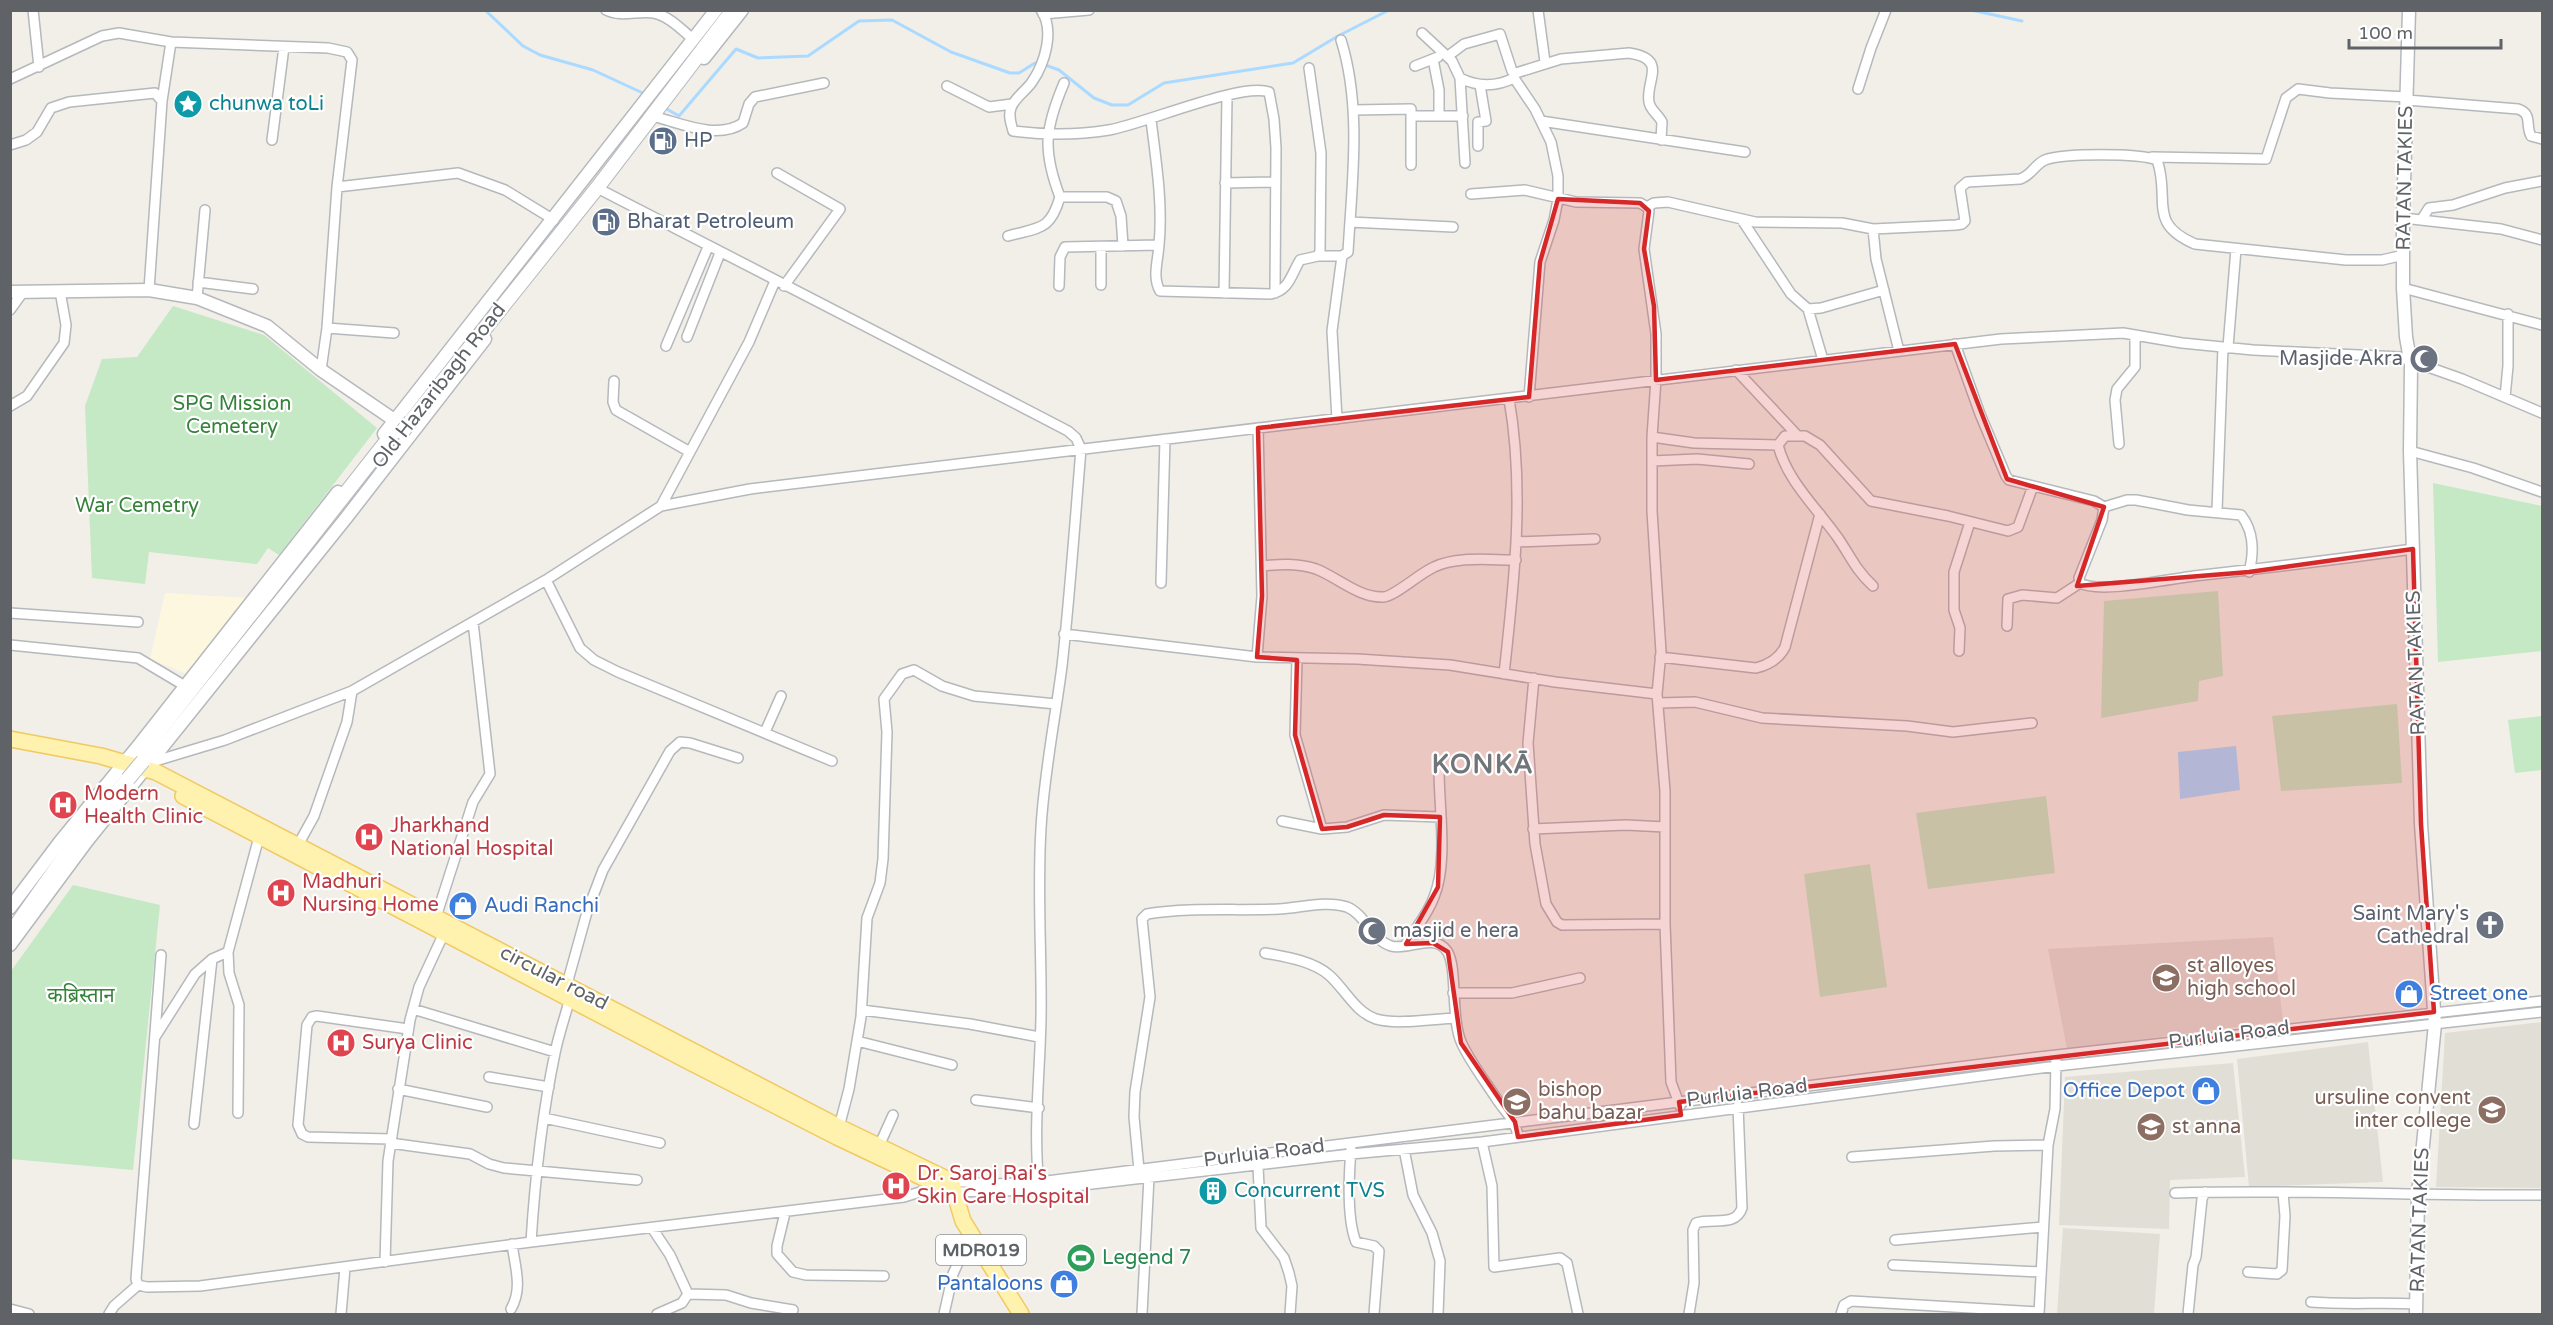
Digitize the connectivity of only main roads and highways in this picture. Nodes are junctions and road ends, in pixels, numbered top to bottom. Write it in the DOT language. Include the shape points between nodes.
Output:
graph roads {
  1 [pos="723,10"];
  2 [pos="733,10"];
  3 [pos="657,104"];
  4 [pos="404,425"];
  5 [pos="10,739"];
  6 [pos="10,749"];
  7 [pos="135,768"];
  8 [pos="10,920"];
  9 [pos="10,934"];
  10 [pos="570,990"];
  11 [pos="948,1186"];
  12 [pos="1021,1314"];
  1 -- 3 [label="main road, Old Hazaribagh Road"];
  2 -- 3 [label="main road, Old Hazaribagh Road"];
  3 -- 4 [label="main road, Old Hazaribagh Road" via="597,188"];
  4 -- 7 [label="main road, Old Hazaribagh Road"];
  4 -- 7 [label="main road, Old Hazaribagh Road" via="178,705"];
  5 -- 7 [label="main road"];
  6 -- 7 [label="main road"];
  7 -- 8 [label="main road" via="62,849"];
  7 -- 9 [label="main road" via="67,853"];
  7 -- 10 [label="main road, circular road" via="298,845"];
  7 -- 10 [label="main road, circular road" via="444,933"];
  10 -- 11 [label="main road, circular road" via="879,1146"];
  10 -- 11 [label="main road, circular road" via="827,1132"];
  11 -- 12 [label="main road, MDR019" via="971,1233"];
}
